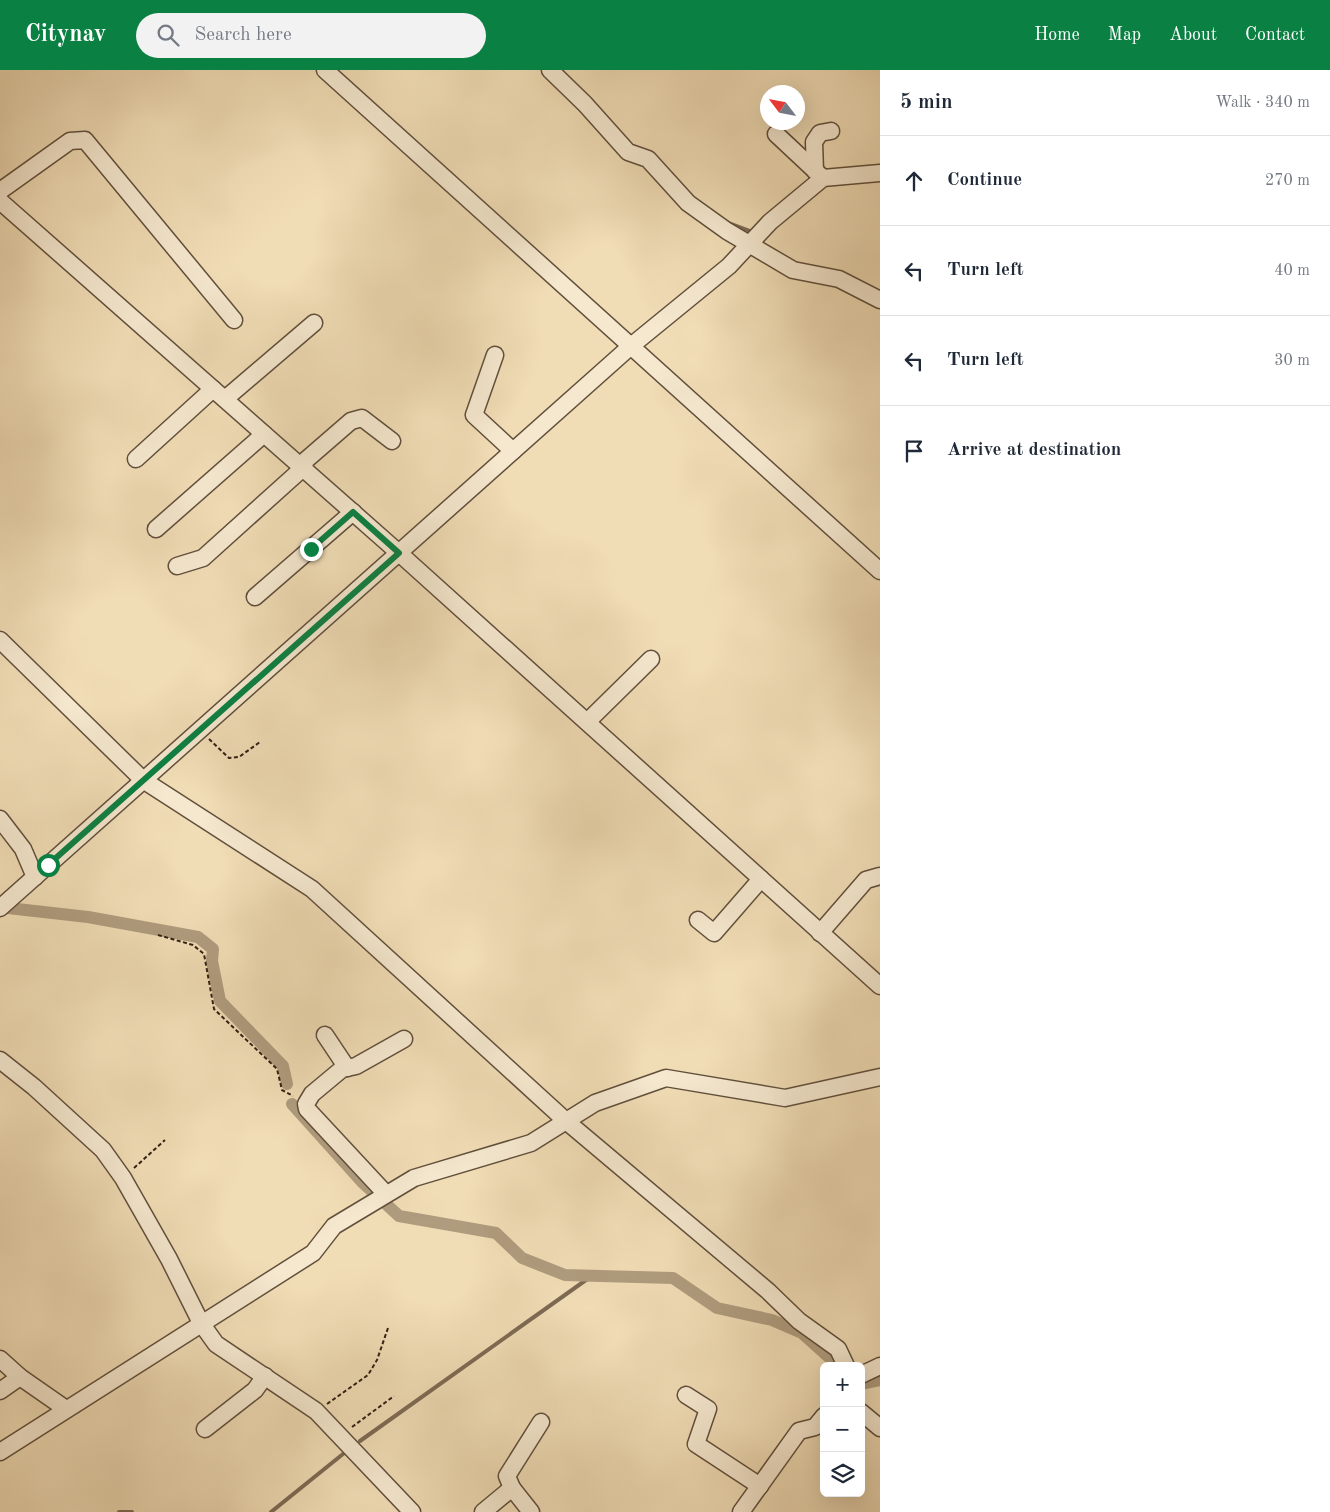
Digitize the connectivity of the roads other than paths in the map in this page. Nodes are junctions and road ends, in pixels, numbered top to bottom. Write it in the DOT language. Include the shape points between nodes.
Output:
graph roads {
  1 [pos="325,70"];
  2 [pos="550,70"];
  3 [pos="831,131"];
  4 [pos="776,134"];
  5 [pos="880,173"];
  6 [pos="819,175"];
  7 [pos="0,191"];
  8 [pos="0,201"];
  9 [pos="751,243"];
  10 [pos="880,300"];
  11 [pos="234,320"];
  12 [pos="314,323"];
  13 [pos="631,346"];
  14 [pos="496,355"];
  15 [pos="219,394"];
  16 [pos="264,434"];
  17 [pos="392,441"];
  18 [pos="513,451"];
  19 [pos="136,459"];
  20 [pos="302,468"];
  21 [pos="353,512"];
  22 [pos="156,529"];
  23 [pos="399,553"];
  24 [pos="177,566"];
  25 [pos="880,571"];
  26 [pos="256,597"];
  27 [pos="0,640"];
  28 [pos="651,659"];
  29 [pos="587,722"];
  30 [pos="143,780"];
  31 [pos="0,819"];
  32 [pos="880,876"];
  33 [pos="761,879"];
  34 [pos="29,882"];
  35 [pos="0,908"];
  36 [pos="698,920"];
  37 [pos="820,933"];
  38 [pos="880,986"];
  39 [pos="324,1035"];
  40 [pos="404,1039"];
  41 [pos="0,1060"];
  42 [pos="347,1068"];
  43 [pos="880,1078"];
  44 [pos="566,1121"];
  45 [pos="386,1194"];
  46 [pos="201,1323"];
  47 [pos="0,1359"];
  48 [pos="844,1362"];
  49 [pos="880,1366"];
  50 [pos="865,1373"];
  51 [pos="265,1376"];
  52 [pos="20,1377"];
  53 [pos="0,1391"];
  54 [pos="686,1395"];
  55 [pos="66,1409"];
  56 [pos="865,1415"];
  57 [pos="820,1421"];
  58 [pos="542,1422"];
  59 [pos="880,1428"];
  60 [pos="204,1429"];
  61 [pos="0,1452"];
  62 [pos="760,1486"];
  63 [pos="512,1488"];
  64 [pos="412,1512"];
  65 [pos="483,1512"];
  66 [pos="531,1512"];
  67 [pos="741,1512"];
  1 -- 13 [label="street"];
  2 -- 9 [label="street" via="628,152 648,159 688,203 727,231"];
  3 -- 6 [label="street" via="820,133 814,142"];
  4 -- 6 [label="street"];
  5 -- 6 [label="street"];
  6 -- 9 [label="street"];
  7 -- 11 [label="street" via="70,141 85,140"];
  8 -- 15 [label="street"];
  9 -- 10 [label="street" via="793,270 839,278"];
  9 -- 13 [label="street" via="729,266"];
  12 -- 15 [label="street"];
  13 -- 18 [label="street"];
  13 -- 25 [label="street"];
  14 -- 18 [label="street" via="474,414"];
  15 -- 16 [label="street"];
  15 -- 19 [label="street"];
  16 -- 20 [label="street"];
  16 -- 22 [label="street"];
  17 -- 20 [label="street" via="362,418 351,421 306,460"];
  18 -- 23 [label="street"];
  20 -- 21 [label="street"];
  20 -- 24 [label="street" via="203,558"];
  21 -- 23 [label="street"];
  21 -- 26 [label="street"];
  23 -- 29 [label="street"];
  23 -- 30 [label="street"];
  27 -- 30 [label="street"];
  28 -- 29 [label="street"];
  29 -- 33 [label="street"];
  30 -- 34 [label="street"];
  30 -- 44 [label="street" via="312,889"];
  31 -- 34 [label="street" via="23,849"];
  32 -- 37 [label="street" via="866,880"];
  33 -- 36 [label="street" via="714,933"];
  33 -- 37 [label="street"];
  34 -- 35 [label="street"];
  37 -- 38 [label="street"];
  39 -- 42 [label="street"];
  40 -- 42 [label="street"];
  41 -- 46 [label="street" via="103,1150 123,1178 169,1259"];
  42 -- 45 [label="street" via="312,1094 306,1104 307,1109"];
  43 -- 44 [label="street" via="786,1098 666,1078 595,1103"];
  44 -- 45 [label="street" via="531,1143 414,1178"];
  44 -- 48 [label="street" via="799,1320 838,1349"];
  45 -- 46 [label="street" via="334,1226 313,1253"];
  46 -- 51 [label="street" via="216,1344"];
  46 -- 55 [label="street"];
  47 -- 52 [label="street"];
  49 -- 50 [label="street"];
  51 -- 60 [label="street" via="255,1390"];
  51 -- 64 [label="street" via="316,1411"];
  52 -- 53 [label="street"];
  52 -- 55 [label="street"];
  54 -- 62 [label="street" via="708,1409 696,1444"];
  55 -- 61 [label="street"];
  56 -- 59 [label="street"];
  57 -- 62 [label="street" via="815,1427 799,1431"];
  58 -- 63 [label="street" via="507,1476"];
  62 -- 67 [label="street"];
  63 -- 65 [label="street"];
  63 -- 66 [label="street"];
}
